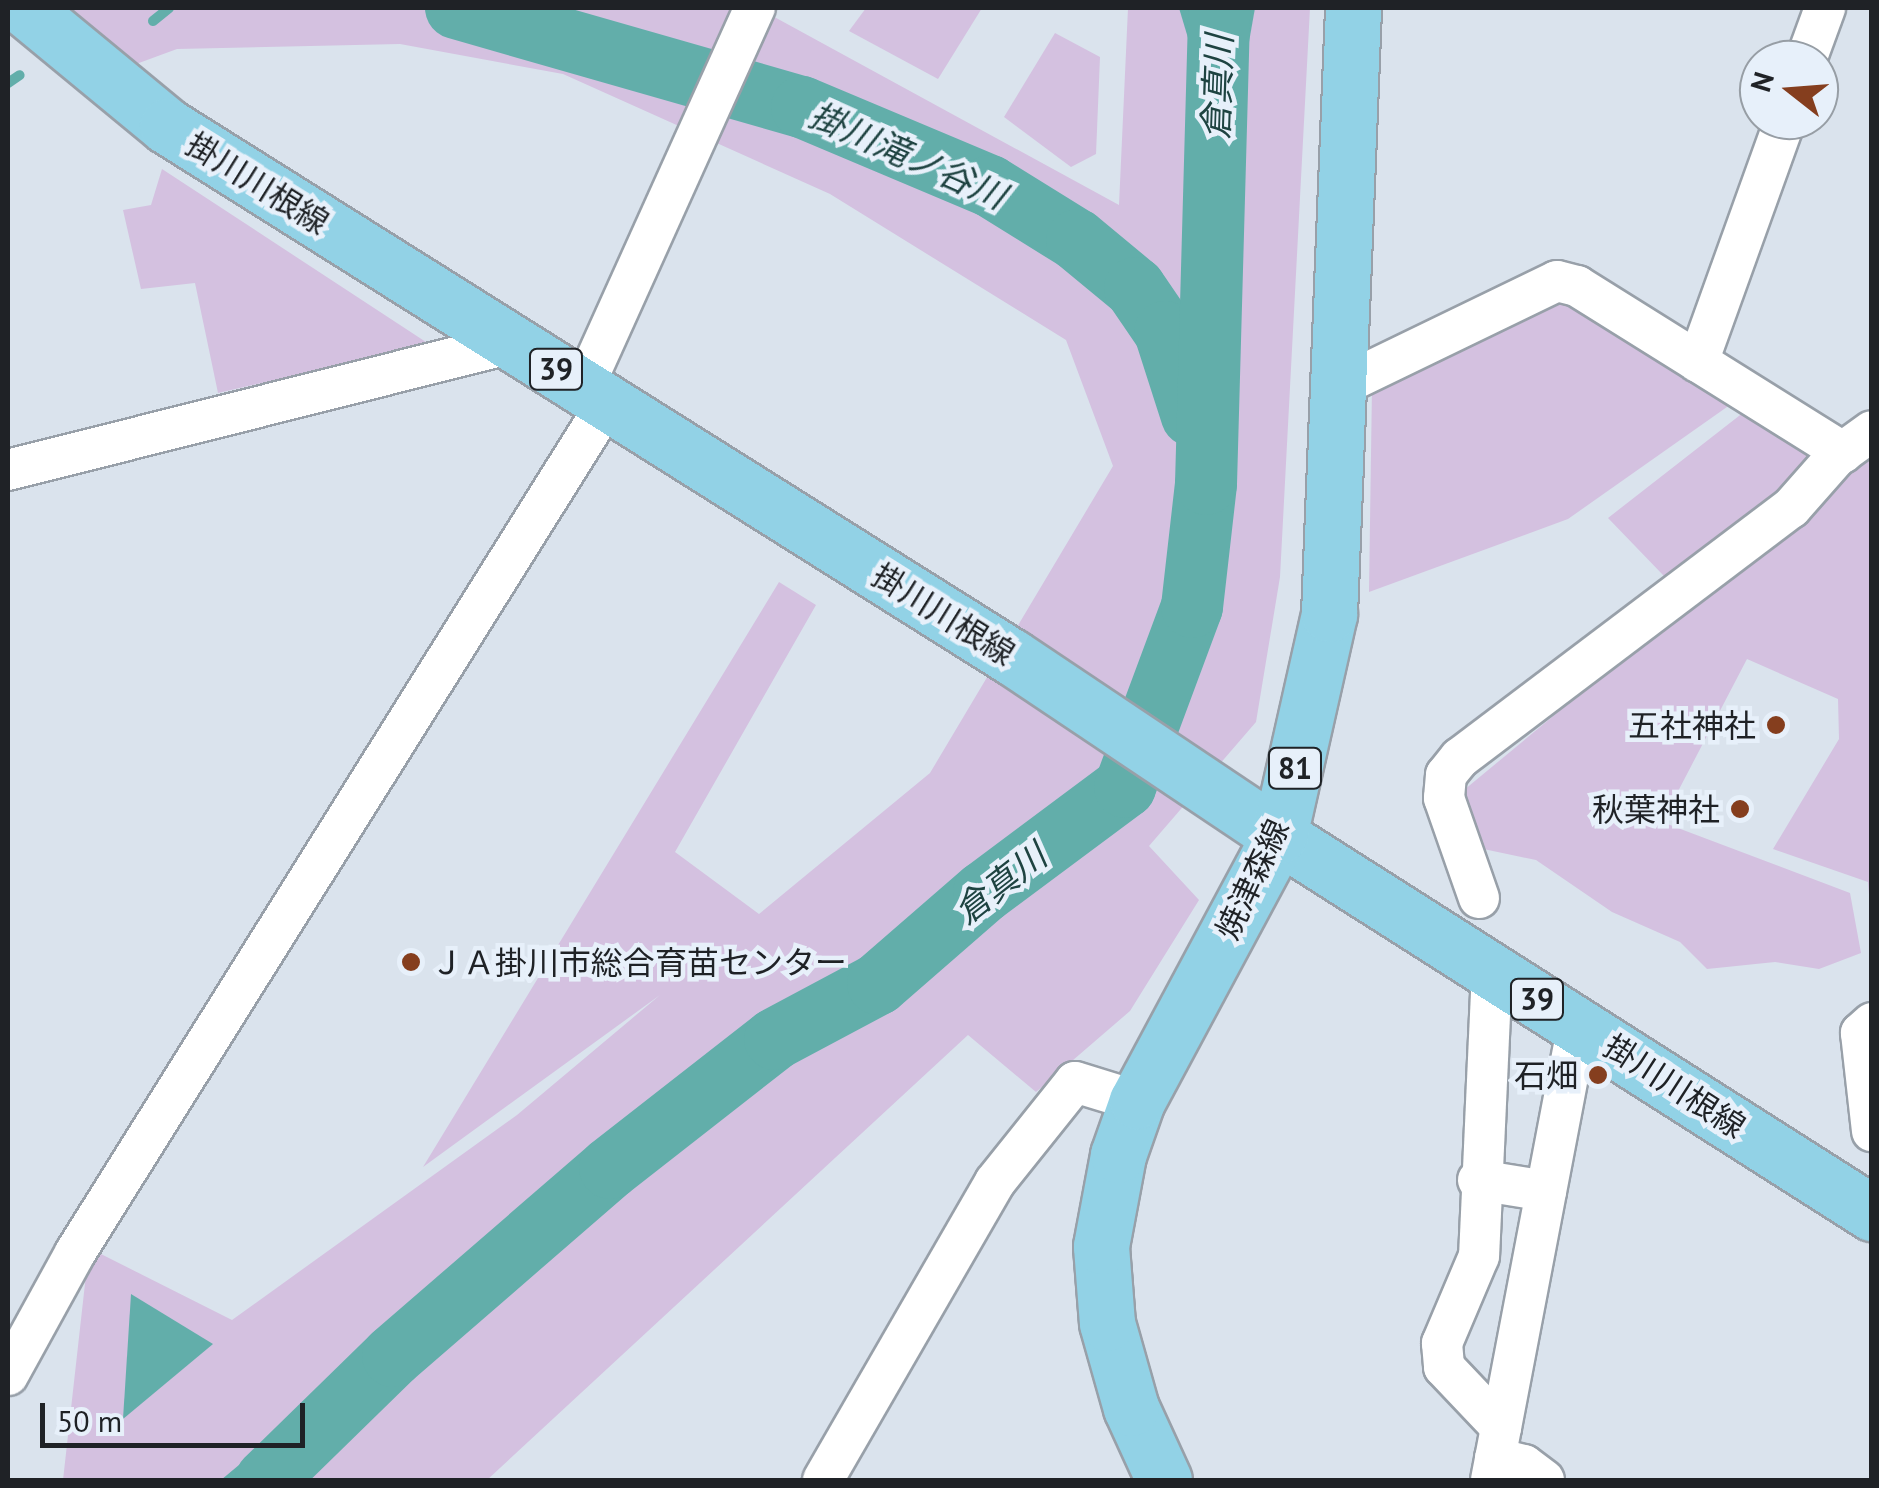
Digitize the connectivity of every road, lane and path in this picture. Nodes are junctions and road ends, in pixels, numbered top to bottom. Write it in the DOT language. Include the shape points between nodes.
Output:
graph roads {
  1 [pos="1353,8"];
  2 [pos="1825,8"];
  3 [pos="751,13"];
  4 [pos="58,39"];
  5 [pos="1813,40"];
  6 [pos="1778,140"];
  7 [pos="512,344"];
  8 [pos="1698,362"];
  9 [pos="1340,386"];
  10 [pos="596,394"];
  11 [pos="1858,441"];
  12 [pos="8,470"];
  13 [pos="1279,836"];
  14 [pos="1478,898"];
  15 [pos="1492,972"];
  16 [pos="1578,1024"];
  17 [pos="1872,1024"];
  18 [pos="1137,1101"];
  19 [pos="1872,1131"];
  20 [pos="1478,1180"];
  21 [pos="1546,1191"];
  22 [pos="1867,1198"];
  23 [pos="8,1374"];
  24 [pos="1495,1455"];
  25 [pos="823,1480"];
  26 [pos="1164,1480"];
  27 [pos="1544,1480"];
  1 -- 9 [label="main road, 焼津森線 / 81"];
  2 -- 5 [label="street"];
  3 -- 10 [label="street"];
  4 -- 7 [label="main road, 掛川川根線 / 39" via="166,126"];
  6 -- 8 [label="street"];
  7 -- 10 [label="main road, 掛川川根線 / 39"];
  7 -- 12 [label="street"];
  8 -- 9 [label="street" via="1577,286 1557,281"];
  8 -- 11 [label="street"];
  9 -- 13 [label="main road, 焼津森線 / 81" via="1329,614"];
  10 -- 13 [label="main road, 掛川川根線 / 39" via="1022,663"];
  10 -- 23 [label="street"];
  11 -- 14 [label="street" via="1791,508 1453,766 1444,798"];
  13 -- 15 [label="main road, 掛川川根線 / 39"];
  13 -- 18 [label="main road, 焼津森線 / 81"];
  15 -- 16 [label="main road, 掛川川根線 / 39"];
  15 -- 20 [label="street"];
  16 -- 21 [label="street"];
  16 -- 22 [label="main road, 掛川川根線 / 39"];
  17 -- 19 [label="street" via="1861,1033"];
  18 -- 25 [label="street" via="1076,1082 996,1182"];
  18 -- 26 [label="main road, 焼津森線 / 81" via="1118,1155 1101,1246 1106,1322 1130,1408"];
  20 -- 21 [label="street"];
  20 -- 24 [label="street" via="1479,1256 1447,1326 1444,1367"];
  21 -- 24 [label="street"];
  24 -- 27 [label="street"];
}
